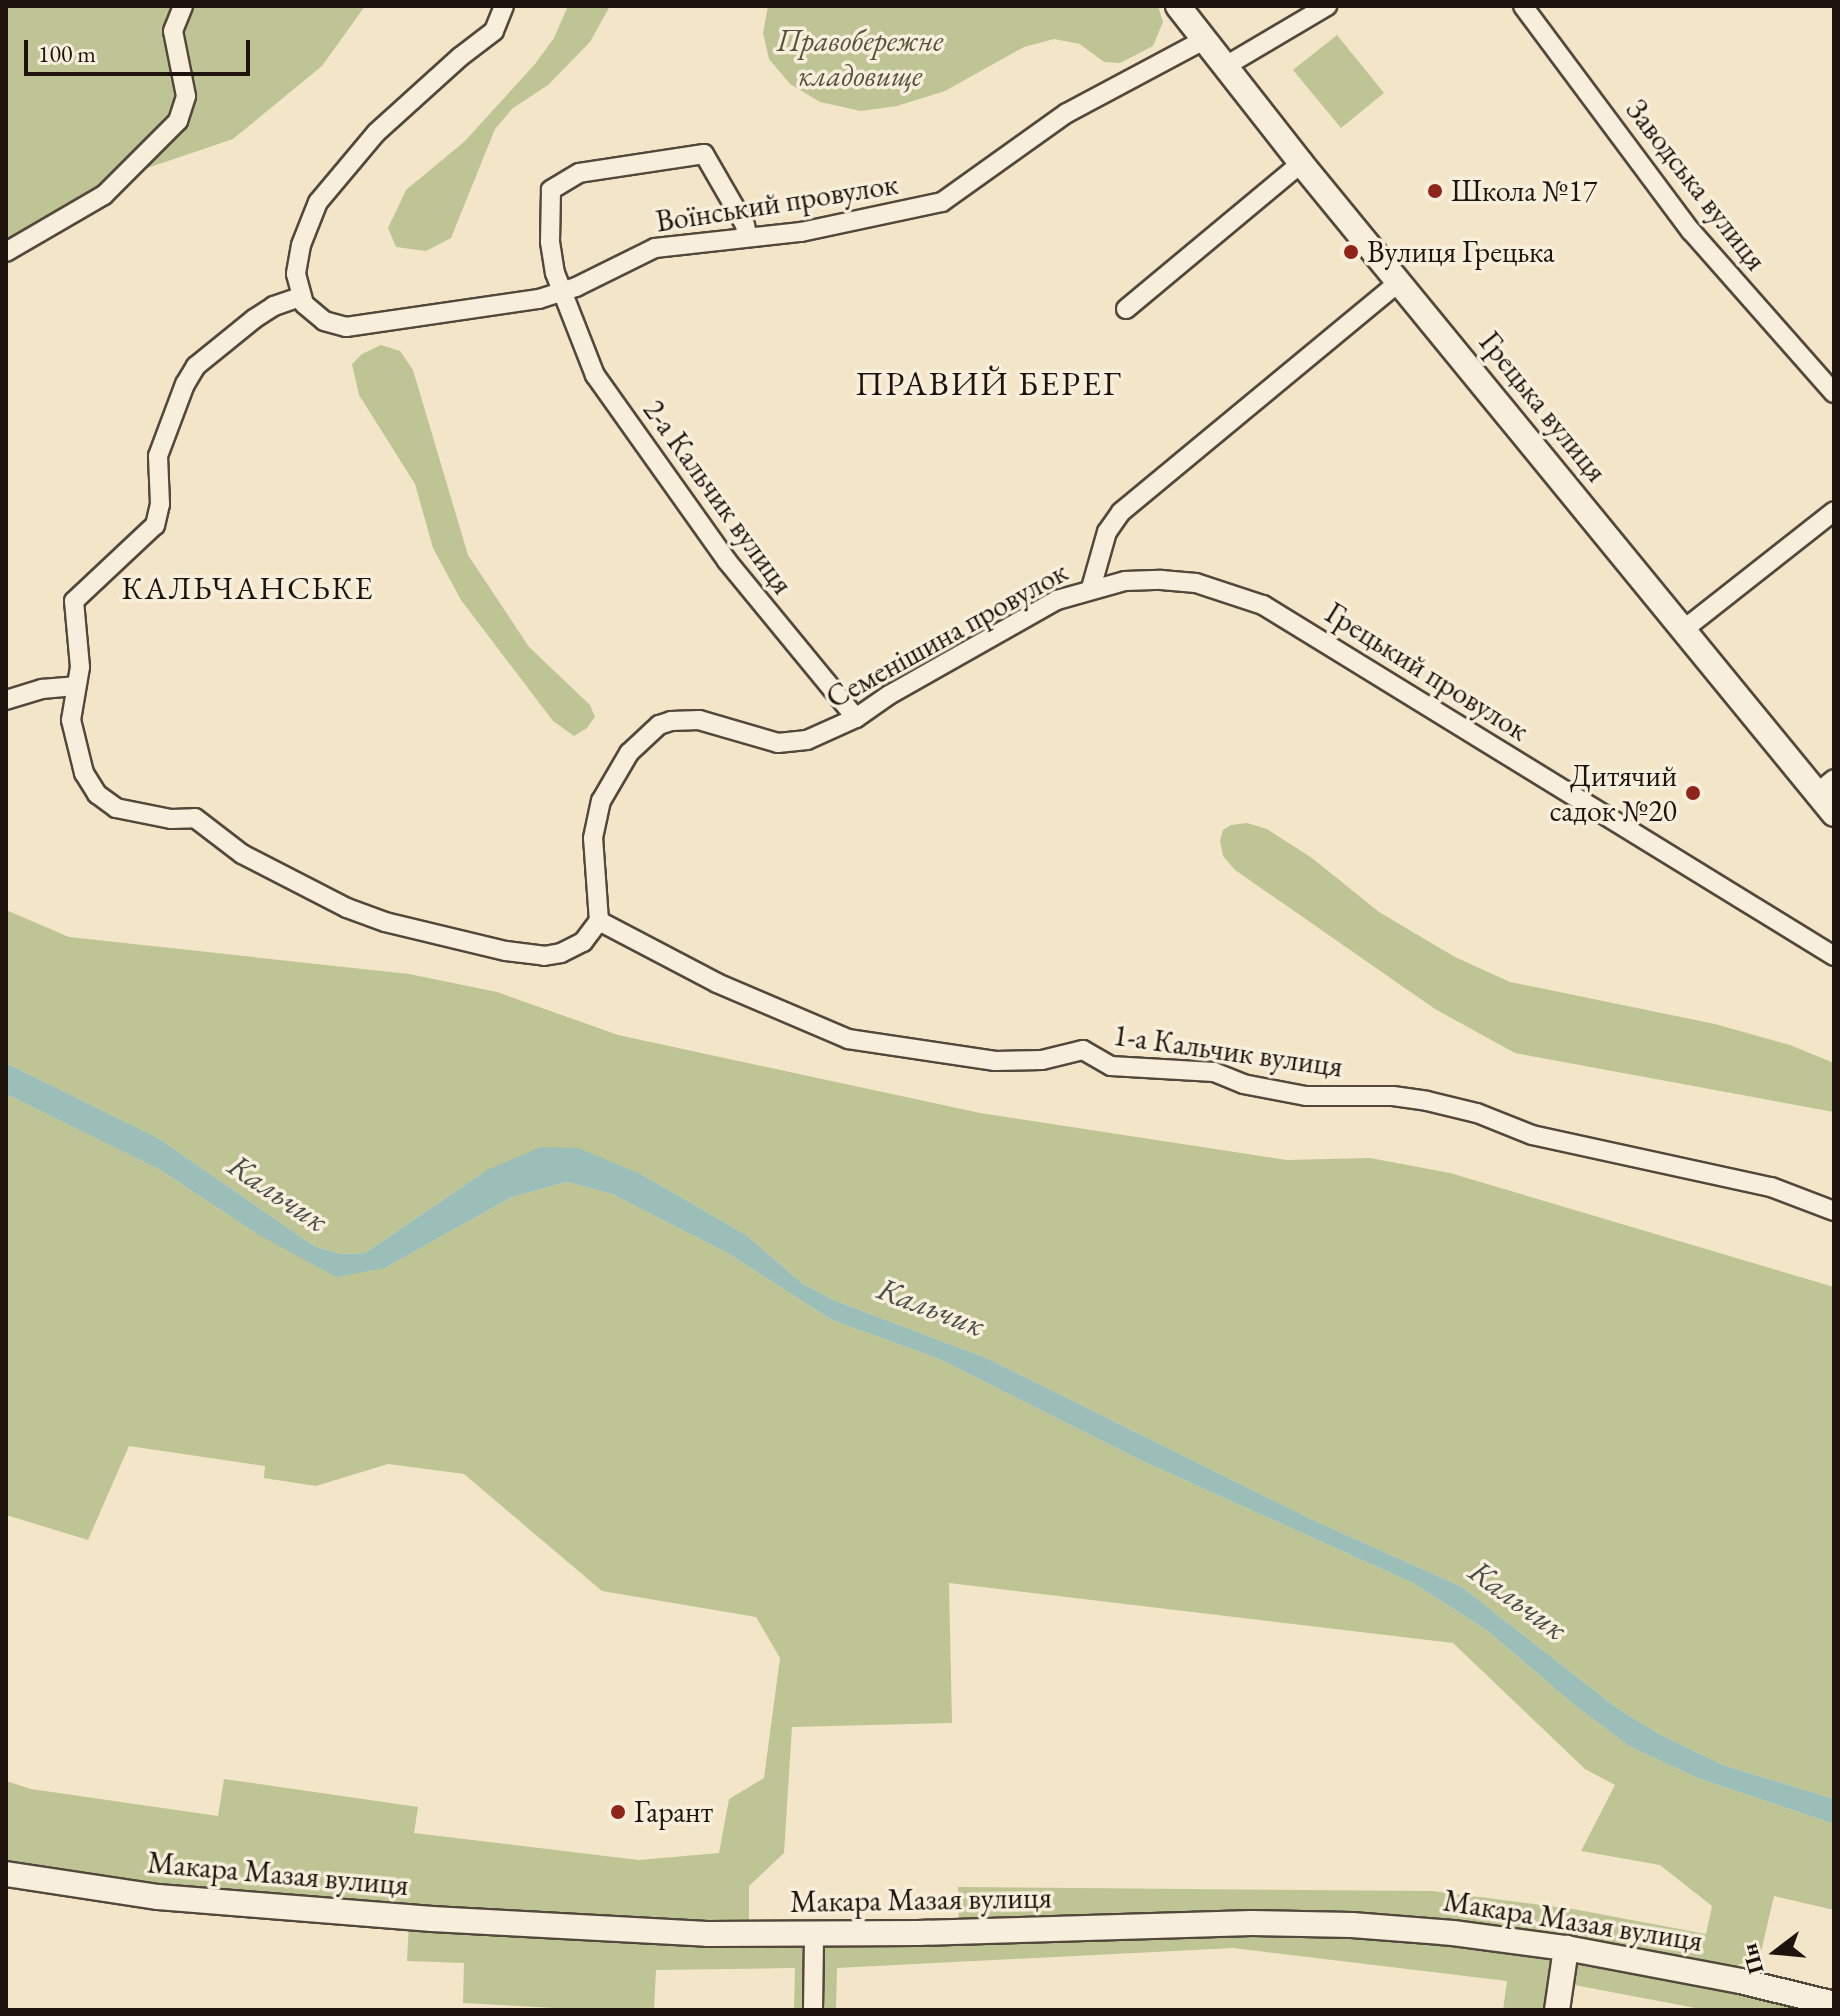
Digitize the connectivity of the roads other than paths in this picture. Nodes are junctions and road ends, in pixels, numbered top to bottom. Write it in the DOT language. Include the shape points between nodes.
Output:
graph roads {
  1 [pos="183,6"];
  2 [pos="504,6"];
  3 [pos="1178,6"];
  4 [pos="1327,6"];
  5 [pos="1523,6"];
  6 [pos="1202,41"];
  7 [pos="1224,67"];
  8 [pos="1301,163"];
  9 [pos="747,236"];
  10 [pos="6,252"];
  11 [pos="1399,282"];
  12 [pos="561,293"];
  13 [pos="300,297"];
  14 [pos="1126,309"];
  15 [pos="1834,393"];
  16 [pos="1834,511"];
  17 [pos="1091,588"];
  18 [pos="1683,630"];
  19 [pos="75,686"];
  20 [pos="6,700"];
  21 [pos="856,718"];
  22 [pos="1826,786"];
  23 [pos="1834,814"];
  24 [pos="599,921"];
  25 [pos="1834,956"];
  26 [pos="1834,1211"];
  27 [pos="6,1874"];
  28 [pos="814,1935"];
  29 [pos="1566,1948"];
  30 [pos="1834,2004"];
  31 [pos="813,2010"];
  32 [pos="1557,2010"];
  1 -- 10 [label="street" via="173,31 186,96 178,121 104,195"];
  2 -- 13 [label="street" via="494,31 376,133 318,202 297,263"];
  3 -- 6 [label="main road, Грецька вулиця"];
  4 -- 7 [label="street"];
  5 -- 15 [label="street, Заводська вулиця" via="1691,231"];
  6 -- 7 [label="main road, Грецька вулиця"];
  6 -- 9 [label="street, Воїнський провулок" via="1067,113 942,202 801,232"];
  7 -- 8 [label="main road, Грецька вулиця"];
  8 -- 11 [label="main road, Грецька вулиця"];
  8 -- 14 [label="street"];
  9 -- 12 [label="street, Воїнський провулок" via="646,251"];
  9 -- 12 [label="street, 2-а Кальчик вулиця" via="704,154 571,175 551,190 550,201 552,259"];
  11 -- 17 [label="street, Семенішина провулок" via="1121,512 1107,532"];
  11 -- 18 [label="main road, Грецька вулиця"];
  12 -- 13 [label="street" via="346,327 315,315"];
  12 -- 21 [label="street, 2-а Кальчик вулиця" via="595,375 650,457"];
  13 -- 19 [label="street" via="274,306 217,346 185,384 158,456 160,504 155,525 74,601 80,654"];
  16 -- 18 [label="street"];
  17 -- 21 [label="street, Семенішина провулок" via="1026,616"];
  17 -- 25 [label="street, Грецький провулок" via="1125,581 1184,582 1230,591 1263,605"];
  18 -- 22 [label="main road, Грецька вулиця"];
  19 -- 20 [label="street"];
  19 -- 24 [label="street" via="73,740 84,773 97,794 128,812 195,818 242,854 347,908 506,951 561,953 583,942"];
  21 -- 24 [label="street, Семенішина провулок" via="795,742 778,743 685,719 659,725 646,735 616,770 601,801 593,838"];
  22 -- 23 [label="main road, Грецька вулиця"];
  24 -- 26 [label="street, 1-а Кальчик вулиця" via="784,1014 848,1039 995,1061 1042,1060 1083,1050 1111,1066 1214,1072 1243,1084 1306,1096 1427,1101 1532,1135 1771,1187"];
  27 -- 28 [label="main road, Макара Мазая вулиця" via="158,1897 432,1919"];
  28 -- 29 [label="main road, Макара Мазая вулиця" via="1252,1923 1439,1932"];
  28 -- 31 [label="street"];
  29 -- 30 [label="main road, Макара Мазая вулиця"];
  29 -- 32 [label="main road"];
}
